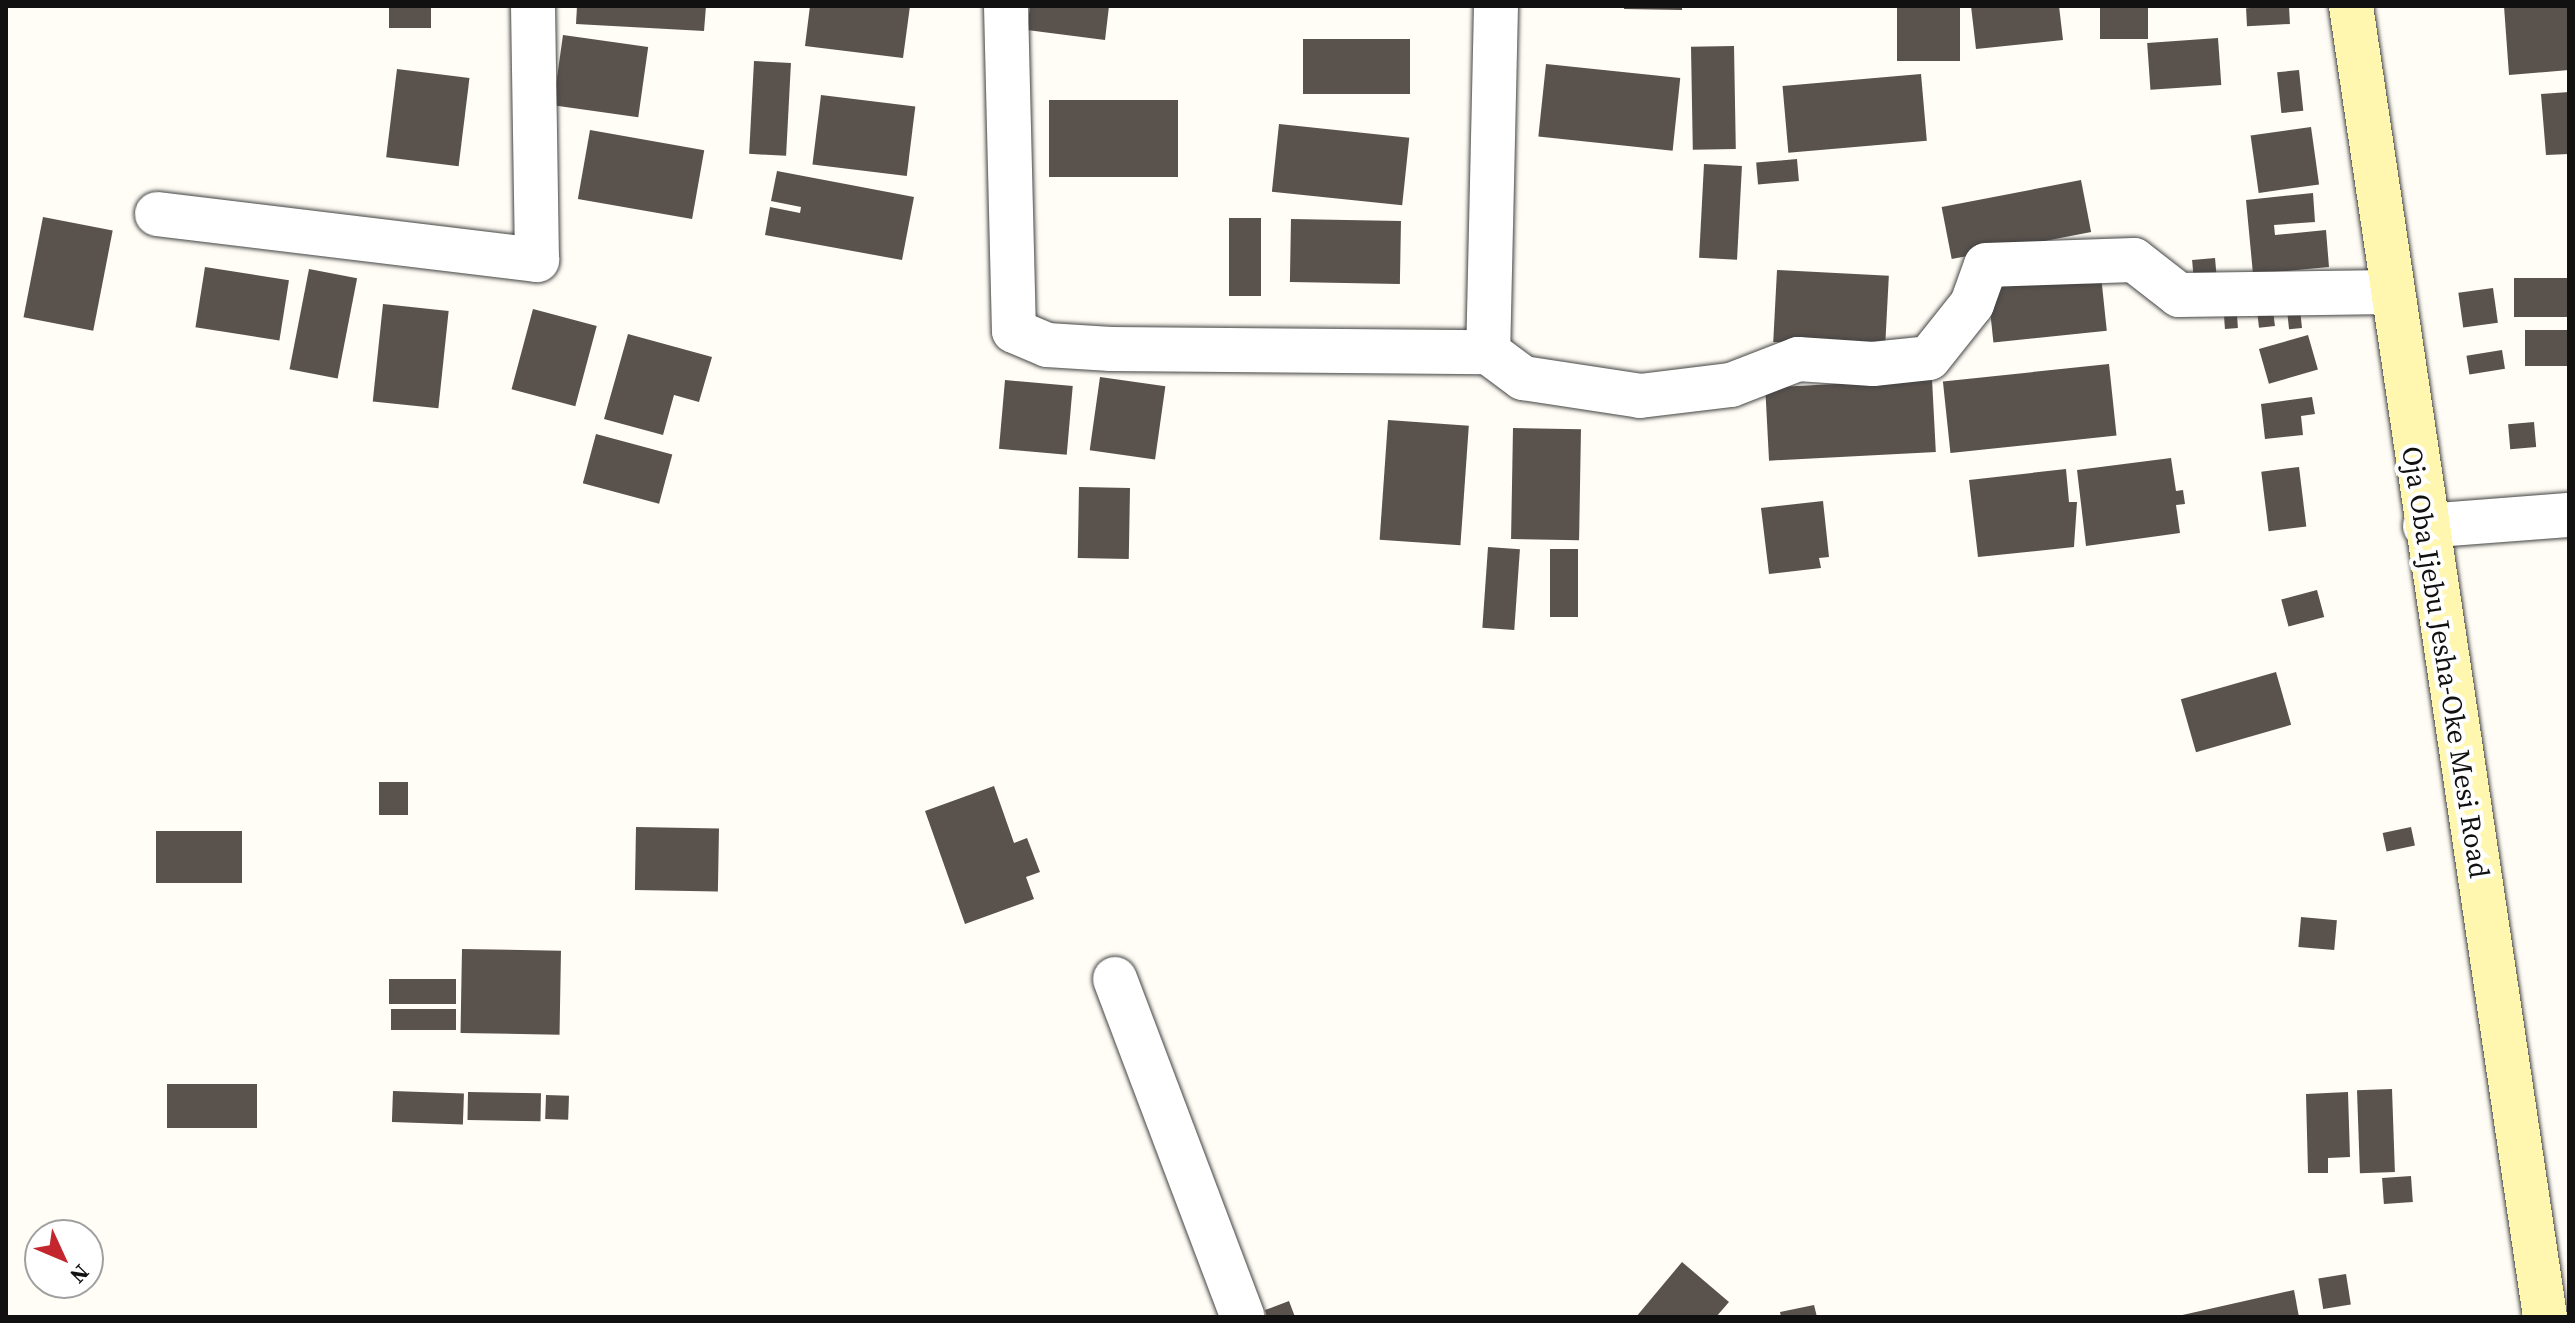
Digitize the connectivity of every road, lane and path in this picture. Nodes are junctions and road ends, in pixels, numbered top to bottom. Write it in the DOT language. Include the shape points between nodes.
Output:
graph roads {
  1 [pos="533,6"];
  2 [pos="1006,6"];
  3 [pos="1496,6"];
  4 [pos="2351,6"];
  5 [pos="157,214"];
  6 [pos="2392,292"];
  7 [pos="1488,352"];
  8 [pos="2569,515"];
  9 [pos="2425,526"];
  10 [pos="1115,979"];
  11 [pos="1243,1317"];
  12 [pos="2545,1317"];
  1 -- 5 [label="street" via="537,260"];
  2 -- 7 [label="street" via="1014,331 1047,345 1111,349"];
  3 -- 7 [label="street"];
  4 -- 6 [label="main road, Oja Oba Ijebu Jesha-Oke Mesi Road"];
  6 -- 7 [label="street" via="2179,295 2134,260 1986,265 1972,304 1929,358 1873,364 1798,359 1731,385 1640,396 1523,378"];
  6 -- 9 [label="main road, Oja Oba Ijebu Jesha-Oke Mesi Road"];
  8 -- 9 [label="street"];
  9 -- 12 [label="main road, Oja Oba Ijebu Jesha-Oke Mesi Road"];
  10 -- 11 [label="street"];
}
